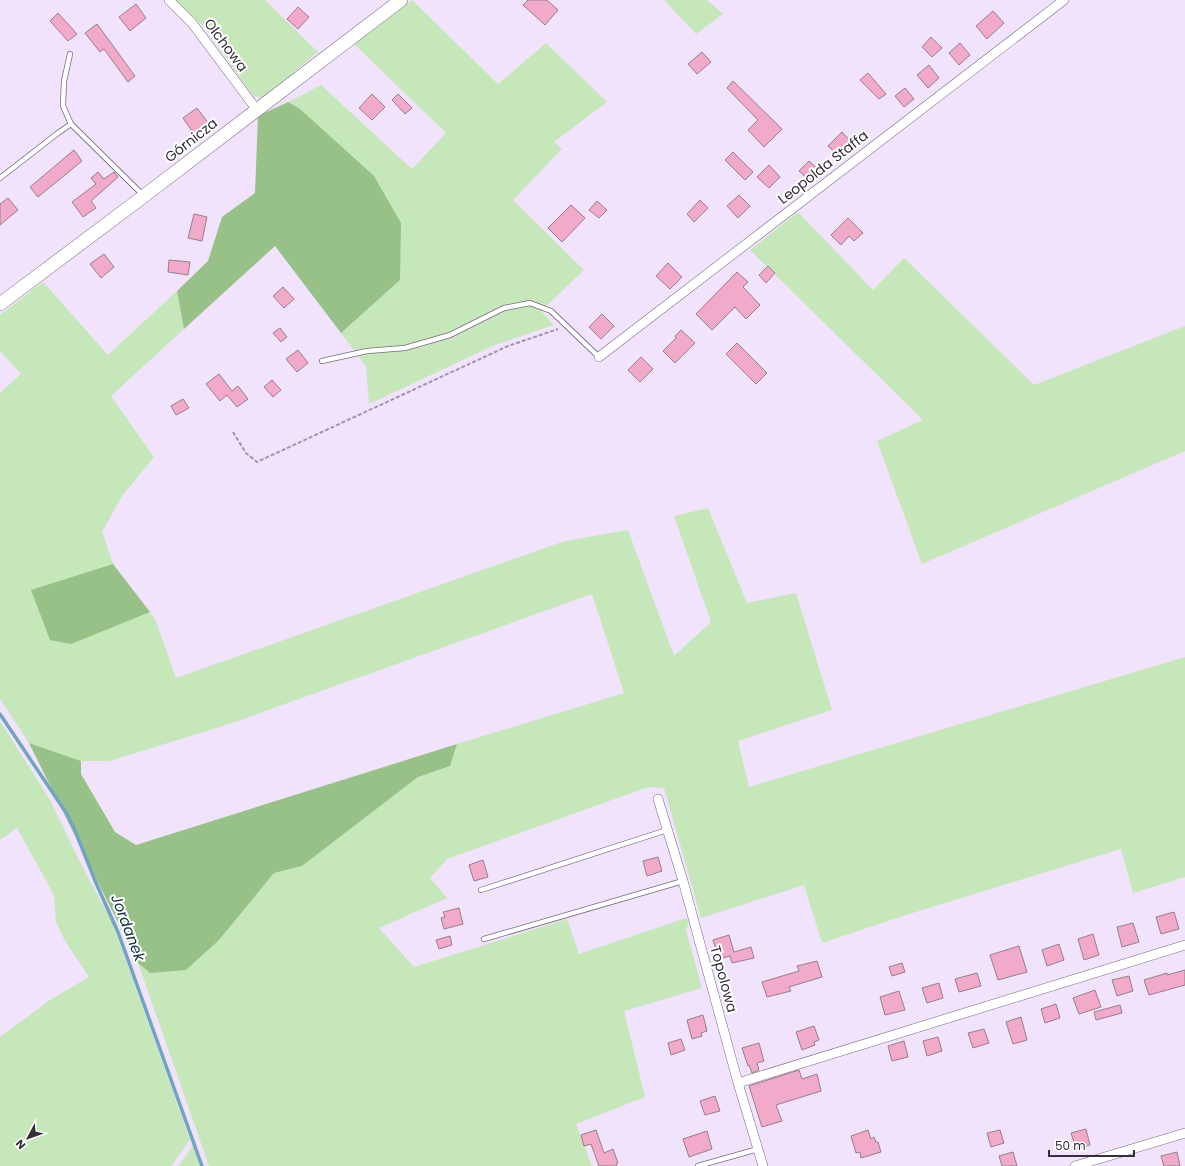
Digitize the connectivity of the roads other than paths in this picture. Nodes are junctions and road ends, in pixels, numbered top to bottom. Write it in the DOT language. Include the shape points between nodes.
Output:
graph roads {
  1 [pos="169,0"];
  2 [pos="401,0"];
  3 [pos="1064,0"];
  4 [pos="70,54"];
  5 [pos="257,110"];
  6 [pos="71,124"];
  7 [pos="0,178"];
  8 [pos="144,196"];
  9 [pos="0,304"];
  10 [pos="599,357"];
  11 [pos="322,361"];
  12 [pos="658,799"];
  13 [pos="667,830"];
  14 [pos="683,882"];
  15 [pos="481,890"];
  16 [pos="484,939"];
  17 [pos="1185,945"];
  18 [pos="738,1083"];
  19 [pos="1185,1133"];
  20 [pos="758,1149"];
  21 [pos="698,1166"];
  22 [pos="763,1166"];
  23 [pos="1075,1166"];
  1 -- 5 [label="street, Olchowa" via="192,23"];
  2 -- 5 [label="street, Górnicza"];
  3 -- 10 [label="street, Leopolda Staffa"];
  4 -- 6 [label="lane" via="64,81 63,106"];
  5 -- 8 [label="street, Górnicza"];
  6 -- 7 [label="lane"];
  6 -- 8 [label="lane"];
  8 -- 9 [label="street, Górnicza"];
  10 -- 11 [label="lane" via="551,311 530,303 504,308 450,335 405,348 367,351"];
  12 -- 13 [label="street, Topolowa"];
  13 -- 14 [label="street, Topolowa"];
  13 -- 15 [label="lane"];
  14 -- 16 [label="lane"];
  14 -- 18 [label="street, Topolowa"];
  17 -- 18 [label="street"];
  18 -- 20 [label="street, Topolowa"];
  19 -- 23 [label="street"];
  20 -- 21 [label="lane"];
  20 -- 22 [label="street, Topolowa"];
}
